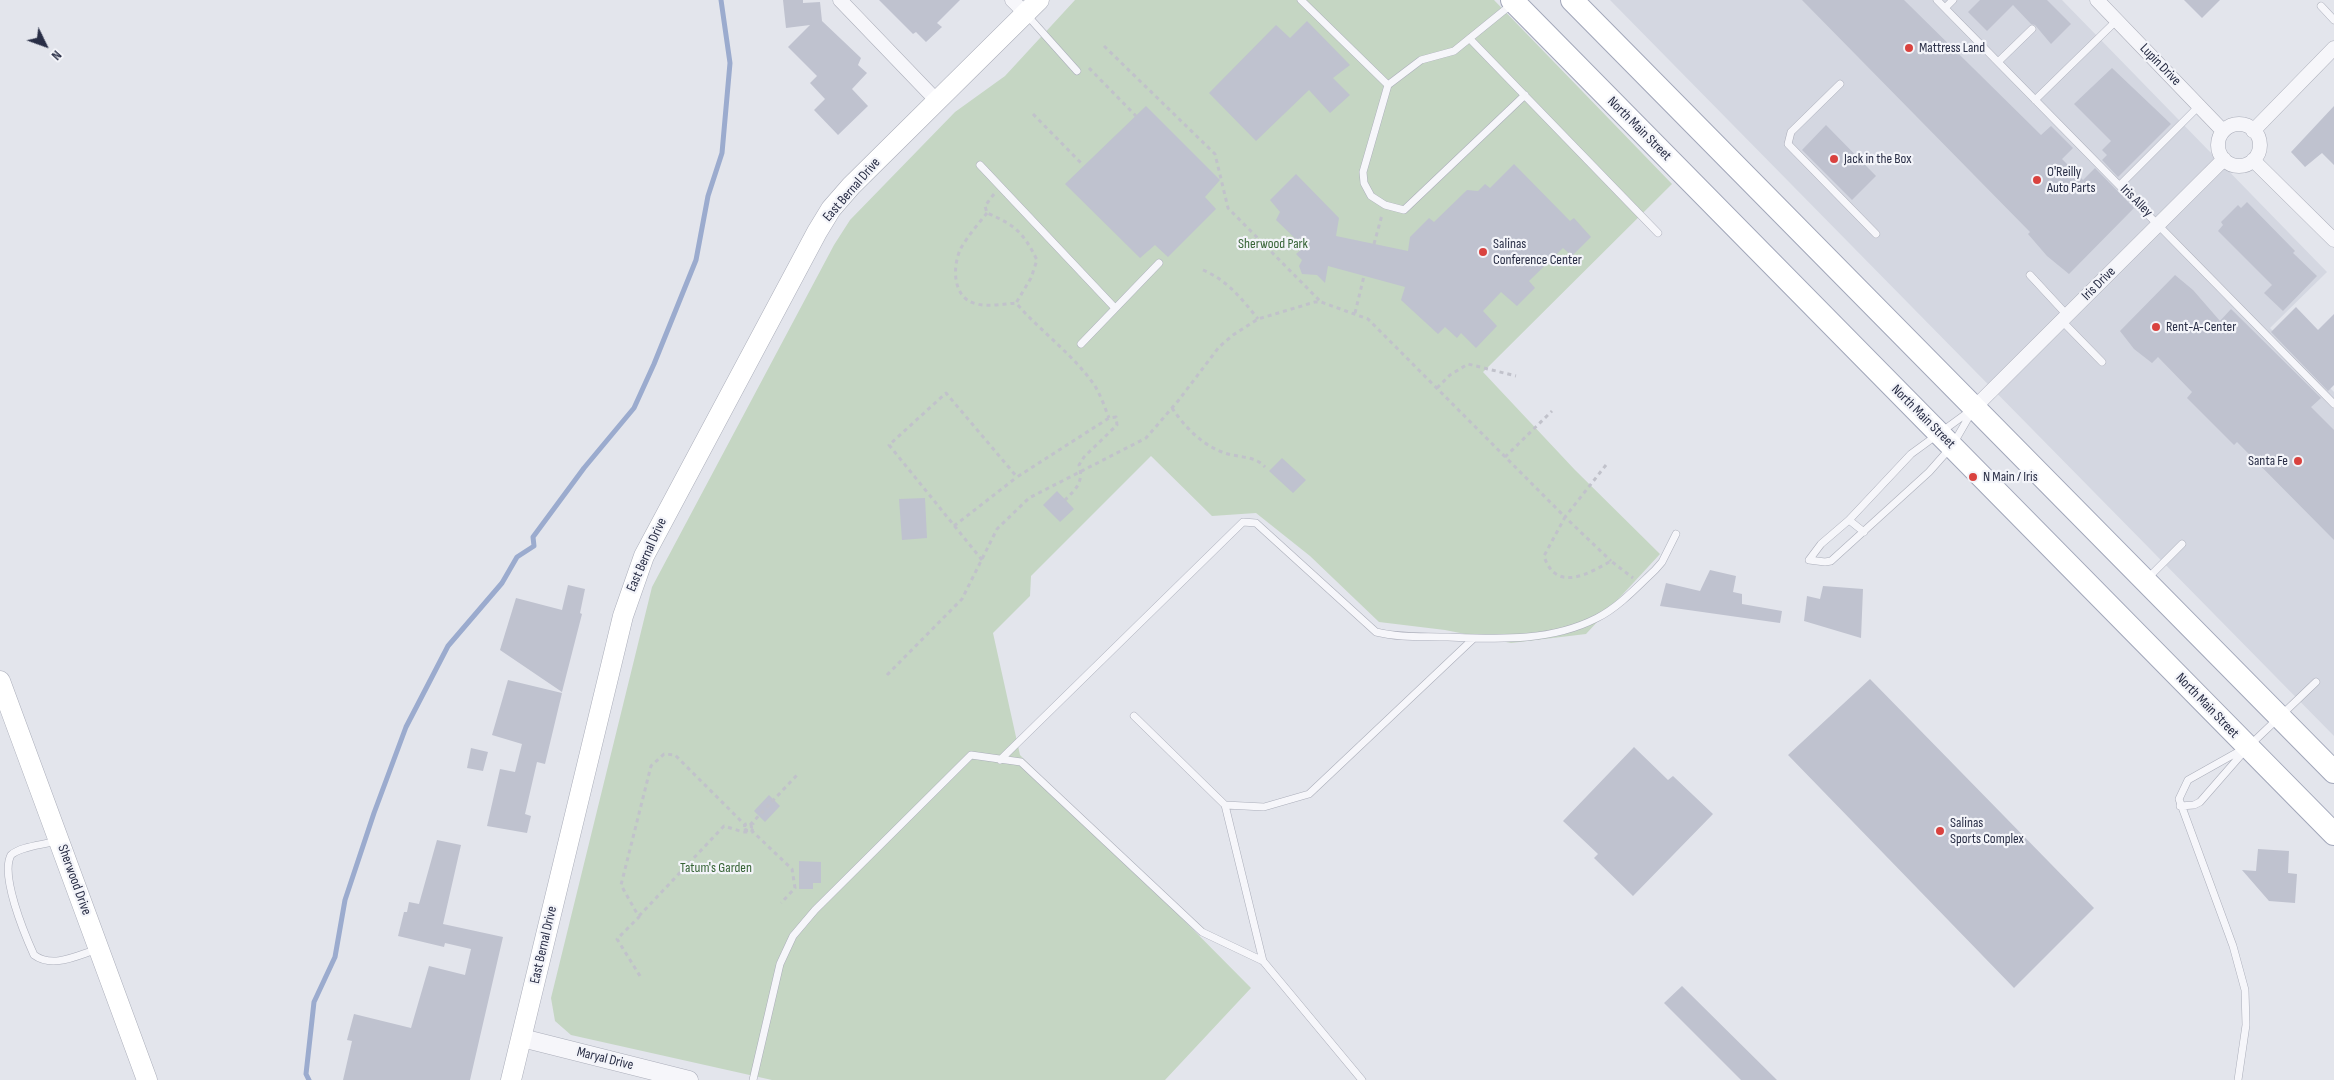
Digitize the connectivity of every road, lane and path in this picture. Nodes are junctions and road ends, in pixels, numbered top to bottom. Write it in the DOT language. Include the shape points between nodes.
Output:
graph roads {
  1 [pos="840,0"];
  2 [pos="1301,0"];
  3 [pos="1937,0"];
  4 [pos="1953,0"];
  5 [pos="2097,0"];
  6 [pos="1513,1"];
  7 [pos="1576,1"];
  8 [pos="1025,4"];
  9 [pos="2321,6"];
  10 [pos="1945,8"];
  11 [pos="2117,20"];
  12 [pos="2334,20"];
  13 [pos="2032,29"];
  14 [pos="1470,39"];
  15 [pos="1104,46"];
  16 [pos="2334,48"];
  17 [pos="1998,62"];
  18 [pos="1085,64"];
  19 [pos="1077,72"];
  20 [pos="1840,84"];
  21 [pos="1388,85"];
  22 [pos="1525,95"];
  23 [pos="2035,100"];
  24 [pos="937,101"];
  25 [pos="2199,106"];
  26 [pos="1033,114"];
  27 [pos="1136,116"];
  28 [pos="2223,131"];
  29 [pos="2253,131"];
  30 [pos="2224,159"];
  31 [pos="2253,160"];
  32 [pos="1083,165"];
  33 [pos="980,166"];
  34 [pos="1000,186"];
  35 [pos="2120,186"];
  36 [pos="1385,205"];
  37 [pos="987,213"];
  38 [pos="2159,224"];
  39 [pos="1658,233"];
  40 [pos="1876,234"];
  41 [pos="2334,240"];
  42 [pos="1374,244"];
  43 [pos="1159,263"];
  44 [pos="1203,270"];
  45 [pos="2030,275"];
  46 [pos="1364,276"];
  47 [pos="1321,302"];
  48 [pos="1016,303"];
  49 [pos="1114,307"];
  50 [pos="1355,313"];
  51 [pos="2064,318"];
  52 [pos="1258,319"];
  53 [pos="1081,344"];
  54 [pos="2102,362"];
  55 [pos="1516,376"];
  56 [pos="1437,388"];
  57 [pos="2334,404"];
  58 [pos="1172,408"];
  59 [pos="1974,408"];
  60 [pos="1552,411"];
  61 [pos="1110,418"];
  62 [pos="1945,439"];
  63 [pos="1504,456"];
  64 [pos="1606,465"];
  65 [pos="1265,467"];
  66 [pos="1081,471"];
  67 [pos="1017,477"];
  68 [pos="1065,500"];
  69 [pos="1564,517"];
  70 [pos="1848,520"];
  71 [pos="954,526"];
  72 [pos="1864,532"];
  73 [pos="1676,534"];
  74 [pos="2182,544"];
  75 [pos="982,560"];
  76 [pos="1611,561"];
  77 [pos="2146,580"];
  78 [pos="1640,584"];
  79 [pos="1473,639"];
  80 [pos="887,674"];
  81 [pos="0,681"];
  82 [pos="2316,682"];
  83 [pos="1134,716"];
  84 [pos="2280,717"];
  85 [pos="2248,747"];
  86 [pos="1000,760"];
  87 [pos="2334,772"];
  88 [pos="797,775"];
  89 [pos="1226,805"];
  90 [pos="2180,806"];
  91 [pos="752,824"];
  92 [pos="744,827"];
  93 [pos="751,831"];
  94 [pos="2334,834"];
  95 [pos="59,841"];
  96 [pos="781,903"];
  97 [pos="639,917"];
  98 [pos="99,949"];
  99 [pos="1263,961"];
  100 [pos="640,976"];
  101 [pos="522,1038"];
  102 [pos="147,1080"];
  103 [pos="511,1080"];
  104 [pos="688,1080"];
  105 [pos="753,1080"];
  106 [pos="1362,1080"];
  107 [pos="2238,1080"];
  1 -- 24 [label="street"];
  2 -- 21 [label="lane"];
  3 -- 10 [label="lane, Iris Alley"];
  4 -- 10 [label="lane"];
  5 -- 11 [label="street, Lupin Drive"];
  6 -- 14 [label="lane"];
  6 -- 62 [label="main road, North Main Street"];
  7 -- 59 [label="main road"];
  8 -- 19 [label="lane"];
  8 -- 24 [label="main road, East Bernal Drive"];
  9 -- 12 [label="lane"];
  10 -- 17 [label="lane, Iris Alley"];
  11 -- 23 [label="lane"];
  11 -- 25 [label="street, Lupin Drive"];
  13 -- 17 [label="lane"];
  14 -- 21 [label="lane" via="1454,51 1421,60"];
  14 -- 22 [label="lane"];
  15 -- 47 [label="path" via="1215,154 1228,208"];
  16 -- 29 [label="street"];
  17 -- 23 [label="lane, Iris Alley"];
  18 -- 27 [label="path"];
  20 -- 40 [label="lane" via="1791,132 1788,144"];
  21 -- 36 [label="lane" via="1363,172 1364,183 1371,196"];
  22 -- 36 [label="lane" via="1404,210"];
  22 -- 39 [label="lane"];
  23 -- 35 [label="lane, Iris Alley"];
  24 -- 101 [label="main road, East Bernal Drive" via="831,209 644,556 623,616"];
  25 -- 28 [label="street, Lupin Drive"];
  25 -- 35 [label="lane"];
  26 -- 32 [label="path"];
  28 -- 29 [label="street" via="2236,123"];
  28 -- 30 [label="street" via="2218,147"];
  29 -- 31 [label="street" via="2260,143"];
  30 -- 31 [label="street" via="2239,166"];
  30 -- 38 [label="street, Iris Drive"];
  31 -- 41 [label="street"];
  33 -- 34 [label="lane"];
  34 -- 37 [label="path" via="985,206"];
  34 -- 49 [label="lane"];
  35 -- 38 [label="lane, Iris Alley"];
  36 -- 42 [label="path"];
  37 -- 48 [label="path" via="1009,222 1026,237 1037,260 1031,278"];
  37 -- 48 [label="path" via="961,249 954,268 957,286 966,298 976,304"];
  38 -- 51 [label="street, Iris Drive"];
  38 -- 57 [label="lane, Iris Alley"];
  43 -- 49 [label="lane"];
  44 -- 52 [label="path" via="1224,280"];
  45 -- 51 [label="lane"];
  46 -- 50 [label="path"];
  47 -- 50 [label="path"];
  47 -- 52 [label="path"];
  48 -- 61 [label="path" via="1036,326 1070,355 1096,388"];
  49 -- 53 [label="lane"];
  50 -- 56 [label="path" via="1368,319"];
  51 -- 54 [label="lane"];
  51 -- 59 [label="street, Iris Drive"];
  52 -- 58 [label="path" via="1219,347"];
  55 -- 56 [label="path" via="1468,364"];
  56 -- 63 [label="path"];
  58 -- 65 [label="path" via="1192,432 1214,448 1229,455 1258,460"];
  58 -- 66 [label="path" via="1146,438"];
  59 -- 62 [label="lane"];
  59 -- 62 [label="lane"];
  59 -- 77 [label="main road"];
  60 -- 63 [label="path"];
  61 -- 66 [label="path" via="1118,419 1117,425 1084,457 1079,465"];
  61 -- 67 [label="path"];
  62 -- 70 [label="lane" via="1911,454"];
  62 -- 72 [label="lane" via="1929,472"];
  62 -- 85 [label="main road, North Main Street"];
  63 -- 69 [label="path"];
  64 -- 69 [label="path"];
  66 -- 68 [label="path" via="1079,485"];
  66 -- 75 [label="path" via="1038,492 1014,512 997,529"];
  67 -- 71 [label="path"];
  67 -- 71 [label="path" via="946,393 889,445"];
  69 -- 76 [label="path"];
  69 -- 76 [label="path" via="1544,556 1556,574 1577,578"];
  70 -- 72 [label="lane"];
  70 -- 72 [label="lane" via="1821,544 1809,560 1831,561"];
  71 -- 75 [label="path"];
  73 -- 78 [label="lane" via="1662,562"];
  74 -- 77 [label="lane"];
  75 -- 80 [label="path" via="962,599"];
  76 -- 78 [label="path"];
  77 -- 84 [label="main road"];
  78 -- 79 [label="lane" via="1599,618 1584,624 1507,640"];
  79 -- 86 [label="lane" via="1376,632 1256,523 1247,521 1240,524"];
  79 -- 89 [label="lane" via="1309,794 1264,806"];
  81 -- 95 [label="main road, Sherwood Drive"];
  82 -- 84 [label="lane"];
  83 -- 89 [label="lane"];
  84 -- 85 [label="lane"];
  84 -- 87 [label="main road"];
  85 -- 90 [label="lane" via="2200,802"];
  85 -- 90 [label="lane" via="2188,780 2179,799"];
  85 -- 94 [label="main road, North Main Street"];
  86 -- 99 [label="lane" via="1021,762 1202,932"];
  86 -- 105 [label="lane" via="971,755 803,923 786,948 780,964"];
  88 -- 91 [label="path"];
  89 -- 99 [label="lane"];
  90 -- 107 [label="lane" via="2233,946 2245,990 2246,1026"];
  91 -- 92 [label="path"];
  91 -- 93 [label="path"];
  92 -- 93 [label="path"];
  92 -- 97 [label="path" via="724,826"];
  92 -- 97 [label="path" via="675,755 659,757 651,766 621,885"];
  93 -- 96 [label="path" via="792,869 796,888"];
  95 -- 98 [label="main road, Sherwood Drive"];
  95 -- 98 [label="lane" via="12,854 5,863 2,876 6,890 34,955 42,961 51,963"];
  97 -- 100 [label="path" via="617,939"];
  98 -- 102 [label="main road, Sherwood Drive"];
  99 -- 106 [label="lane"];
  101 -- 103 [label="main road, East Bernal Drive"];
  101 -- 104 [label="street, Maryal Drive"];
}
